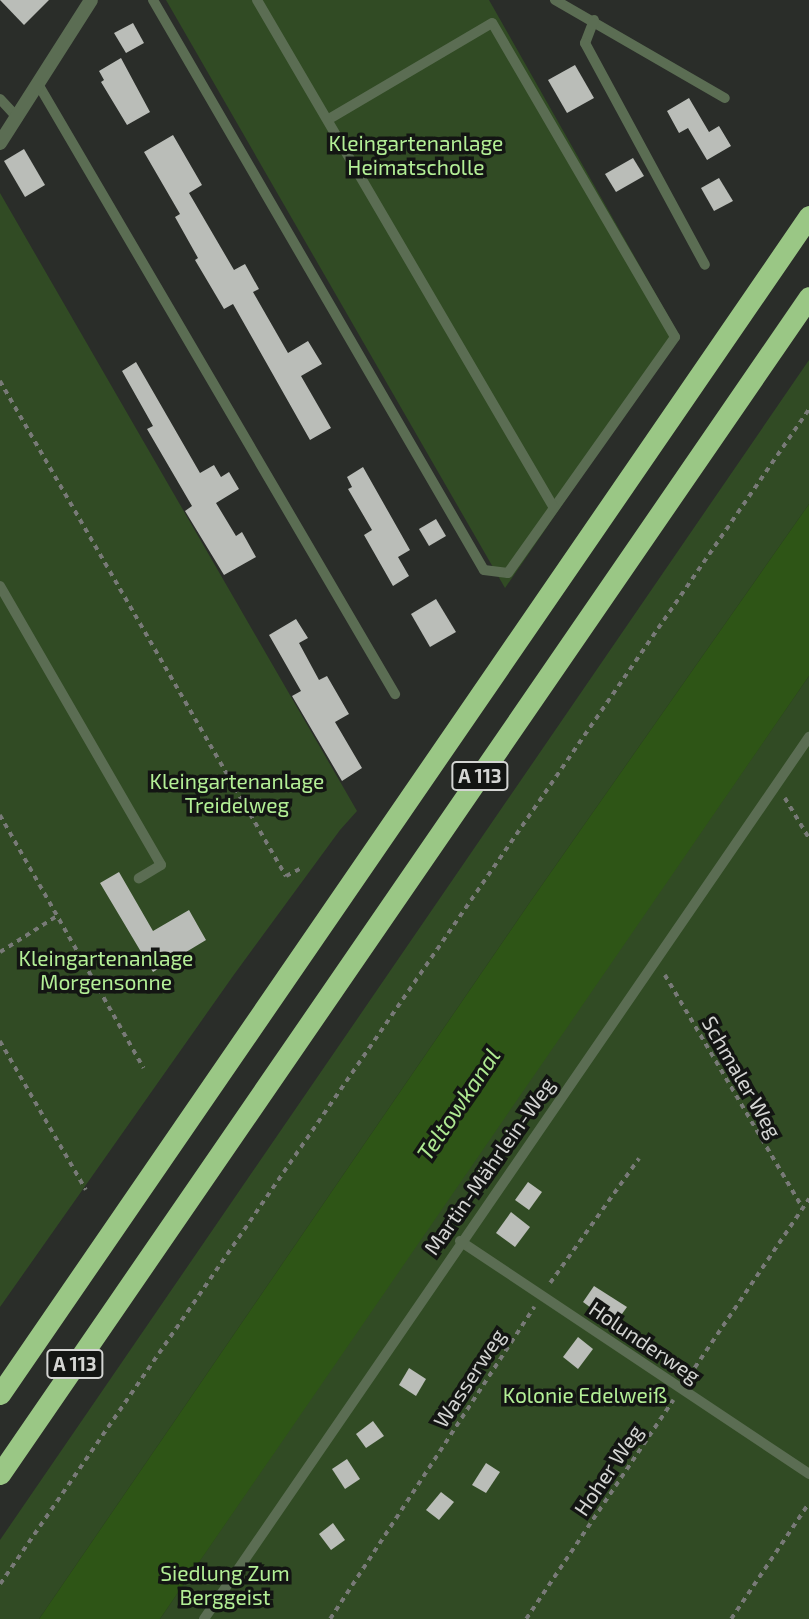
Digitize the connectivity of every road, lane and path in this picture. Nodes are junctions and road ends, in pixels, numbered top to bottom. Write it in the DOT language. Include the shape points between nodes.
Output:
graph roads {
  1 [pos="153,0"];
  2 [pos="257,0"];
  3 [pos="555,0"];
  4 [pos="88,2"];
  5 [pos="594,20"];
  6 [pos="38,84"];
  7 [pos="725,98"];
  8 [pos="0,99"];
  9 [pos="18,118"];
  10 [pos="329,119"];
  11 [pos="0,143"];
  12 [pos="809,216"];
  13 [pos="705,265"];
  14 [pos="809,297"];
  15 [pos="0,381"];
  16 [pos="809,409"];
  17 [pos="554,508"];
  18 [pos="0,586"];
  19 [pos="394,694"];
  20 [pos="809,737"];
  21 [pos="774,789"];
  22 [pos="0,816"];
  23 [pos="809,838"];
  24 [pos="302,868"];
  25 [pos="139,878"];
  26 [pos="57,916"];
  27 [pos="0,952"];
  28 [pos="653,963"];
  29 [pos="0,1041"];
  30 [pos="144,1068"];
  31 [pos="639,1158"];
  32 [pos="86,1190"];
  33 [pos="809,1199"];
  34 [pos="803,1208"];
  35 [pos="460,1241"];
  36 [pos="541,1295"];
  37 [pos="681,1389"];
  38 [pos="0,1394"];
  39 [pos="0,1474"];
  40 [pos="809,1474"];
  41 [pos="809,1503"];
  42 [pos="0,1584"];
  43 [pos="204,1619"];
  44 [pos="330,1619"];
  45 [pos="526,1619"];
  46 [pos="731,1619"];
  1 -- 17 [label="lane" via="484,569 508,573"];
  2 -- 10 [label="lane"];
  3 -- 5 [label="lane"];
  4 -- 6 [label="street"];
  5 -- 7 [label="lane"];
  5 -- 13 [label="lane" via="585,43"];
  6 -- 9 [label="street"];
  6 -- 19 [label="lane"];
  8 -- 9 [label="lane"];
  9 -- 11 [label="street"];
  10 -- 17 [label="lane"];
  10 -- 17 [label="lane" via="492,23 675,337"];
  12 -- 38 [label="highway, A 113"];
  14 -- 39 [label="highway, A 113"];
  15 -- 24 [label="path" via="286,876"];
  16 -- 42 [label="path"];
  18 -- 25 [label="lane" via="162,865"];
  20 -- 21 [label="lane, Martin-Mährlein-Weg"];
  21 -- 23 [label="path" via="783,794"];
  21 -- 28 [label="lane, Martin-Mährlein-Weg"];
  22 -- 26 [label="path"];
  26 -- 27 [label="path"];
  26 -- 30 [label="path"];
  28 -- 34 [label="path, Schmaler Weg" via="664,973"];
  28 -- 35 [label="lane, Martin-Mährlein-Weg"];
  29 -- 32 [label="path"];
  31 -- 36 [label="path, Wasserweg"];
  33 -- 34 [label="path, Hoher Weg"];
  34 -- 37 [label="path, Hoher Weg"];
  35 -- 36 [label="lane, Holunderweg"];
  35 -- 43 [label="lane, Martin-Mährlein-Weg"];
  36 -- 37 [label="lane, Holunderweg"];
  36 -- 44 [label="path, Wasserweg"];
  37 -- 40 [label="lane, Holunderweg"];
  37 -- 45 [label="path, Hoher Weg"];
  41 -- 46 [label="path"];
}
